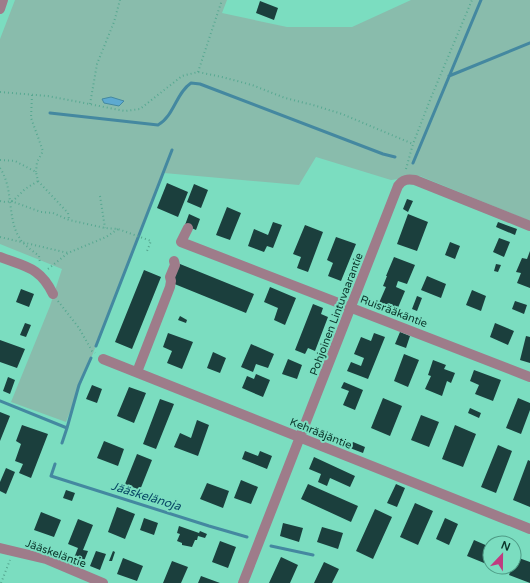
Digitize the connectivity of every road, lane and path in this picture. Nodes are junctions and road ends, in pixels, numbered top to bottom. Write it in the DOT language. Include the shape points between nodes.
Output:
graph roads {
  1 [pos="3,0"];
  2 [pos="120,0"];
  3 [pos="222,0"];
  4 [pos="472,0"];
  5 [pos="0,9"];
  6 [pos="198,72"];
  7 [pos="0,92"];
  8 [pos="32,95"];
  9 [pos="90,105"];
  10 [pos="413,144"];
  11 [pos="0,160"];
  12 [pos="0,168"];
  13 [pos="36,172"];
  14 [pos="404,180"];
  15 [pos="38,181"];
  16 [pos="100,196"];
  17 [pos="0,201"];
  18 [pos="11,201"];
  19 [pos="69,220"];
  20 [pos="530,226"];
  21 [pos="105,228"];
  22 [pos="188,228"];
  23 [pos="118,229"];
  24 [pos="0,237"];
  25 [pos="25,244"];
  26 [pos="147,251"];
  27 [pos="68,253"];
  28 [pos="0,256"];
  29 [pos="174,262"];
  30 [pos="41,275"];
  31 [pos="53,294"];
  32 [pos="351,307"];
  33 [pos="103,359"];
  34 [pos="137,372"];
  35 [pos="530,377"];
  36 [pos="299,438"];
  37 [pos="530,529"];
  38 [pos="0,548"];
  39 [pos="14,551"];
  40 [pos="1,583"];
  41 [pos="102,583"];
  42 [pos="243,583"];
  1 -- 5 [label="street"];
  2 -- 9 [label="path" via="97,64"];
  3 -- 6 [label="path"];
  4 -- 10 [label="path"];
  6 -- 9 [label="path" via="182,76 140,108 125,111"];
  6 -- 10 [label="path" via="252,85 285,98 342,114"];
  7 -- 8 [label="path"];
  8 -- 9 [label="path"];
  8 -- 13 [label="path" via="31,118 43,151 37,162"];
  10 -- 14 [label="path"];
  11 -- 13 [label="path" via="15,161"];
  12 -- 18 [label="path" via="5,175"];
  13 -- 15 [label="path"];
  14 -- 20 [label="street" via="415,180"];
  14 -- 32 [label="street, Pohjoinen Lintuvaarantie" via="398,186"];
  15 -- 18 [label="path" via="25,188"];
  15 -- 19 [label="path" via="68,213"];
  16 -- 21 [label="path"];
  17 -- 18 [label="path"];
  18 -- 19 [label="path"];
  18 -- 25 [label="path" via="14,223 19,238"];
  19 -- 21 [label="path"];
  21 -- 23 [label="path"];
  22 -- 32 [label="street, Ruisrääkäntie" via="182,242"];
  23 -- 26 [label="path" via="151,241"];
  23 -- 27 [label="path" via="106,237"];
  24 -- 25 [label="path"];
  25 -- 27 [label="path"];
  25 -- 30 [label="path" via="39,256"];
  27 -- 30 [label="path"];
  28 -- 30 [label="street"];
  29 -- 34 [label="street" via="170,287"];
  30 -- 31 [label="street"];
  31 -- 33 [label="path" via="79,328 92,351"];
  32 -- 35 [label="street, Ruisrääkäntie"];
  32 -- 36 [label="street, Pohjoinen Lintuvaarantie"];
  33 -- 34 [label="street, Kehrääjäntie"];
  34 -- 36 [label="street, Kehrääjäntie"];
  36 -- 37 [label="street, Kehrääjäntie"];
  36 -- 42 [label="street, Pohjoinen Lintuvaarantie"];
  38 -- 39 [label="street, Jääskeläntie"];
  39 -- 40 [label="path"];
  39 -- 41 [label="street, Jääskeläntie" via="46,559"];
}
